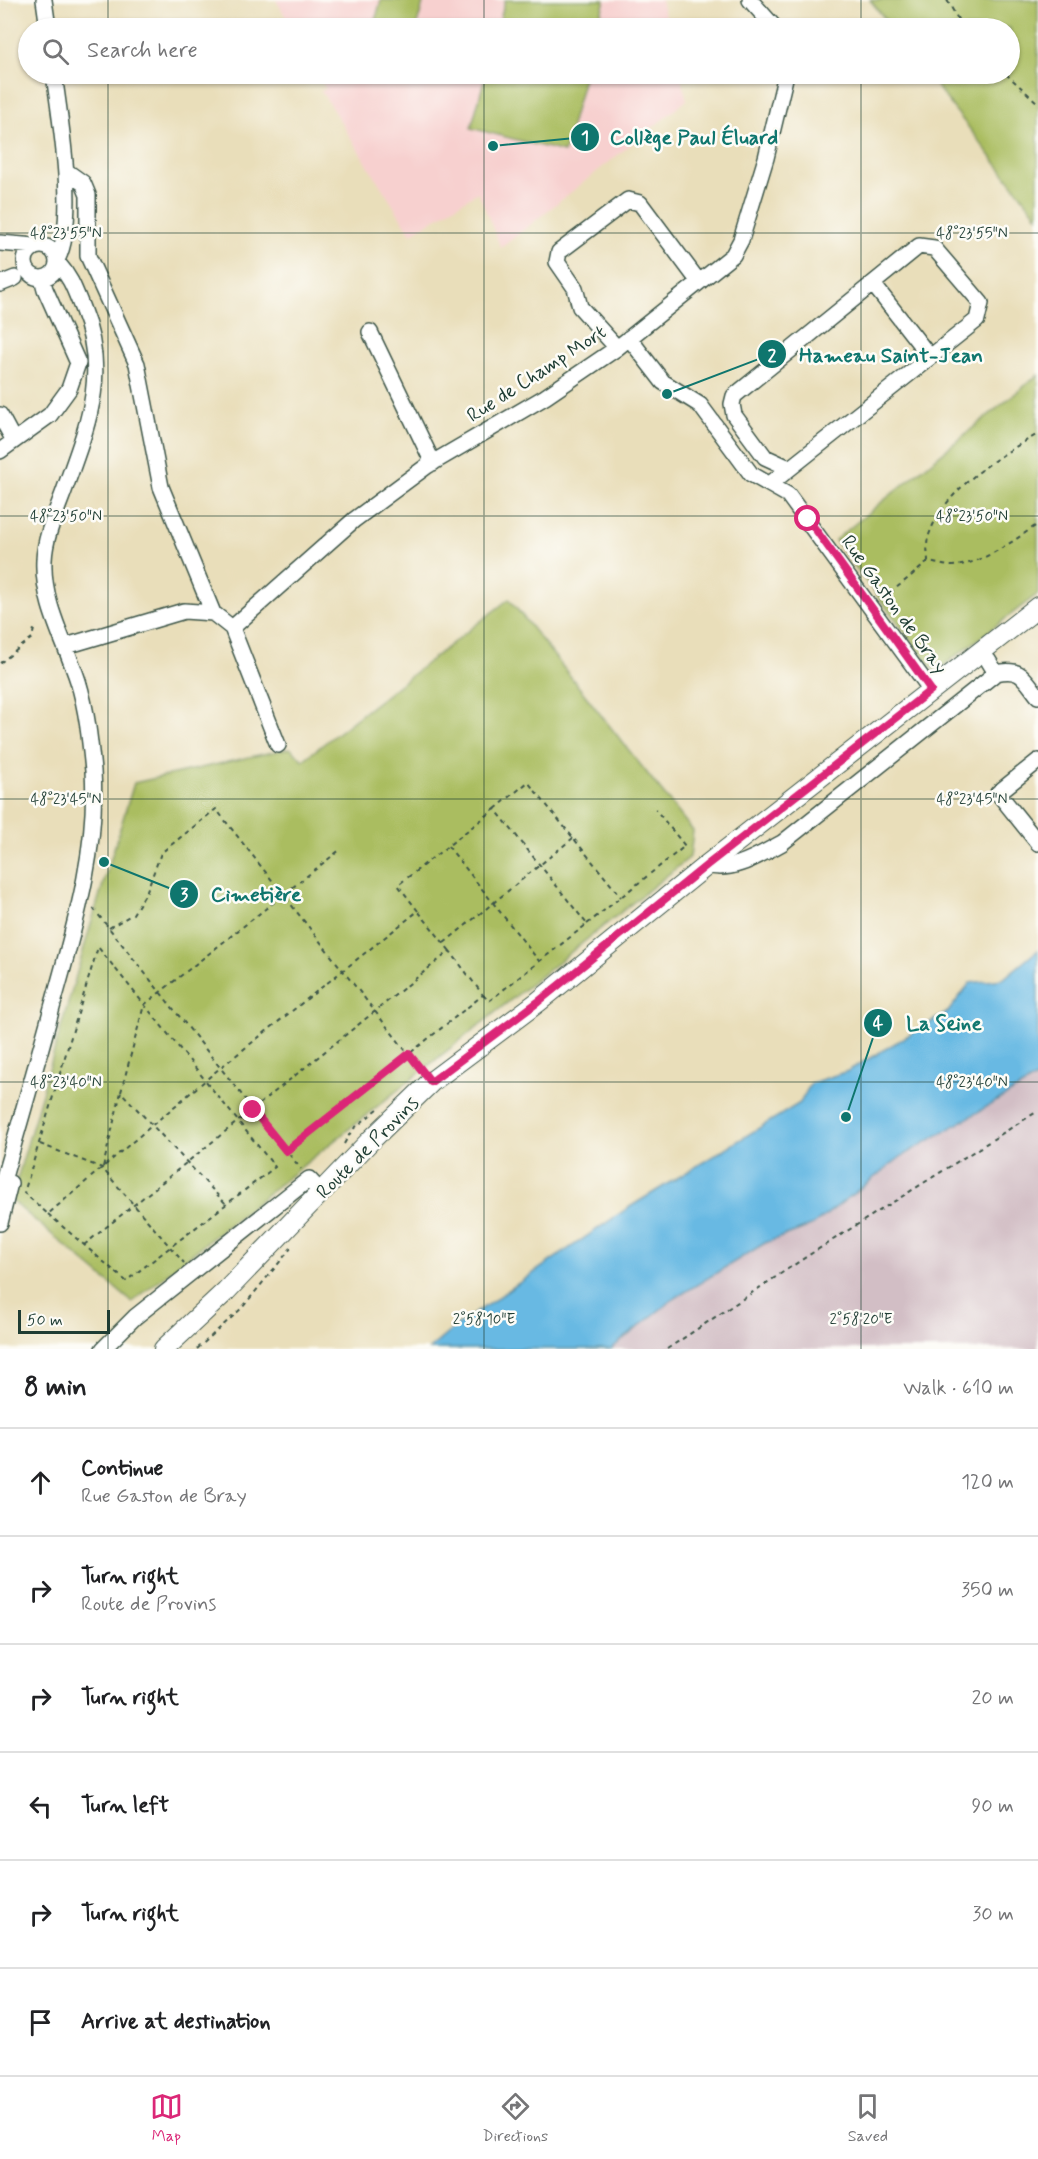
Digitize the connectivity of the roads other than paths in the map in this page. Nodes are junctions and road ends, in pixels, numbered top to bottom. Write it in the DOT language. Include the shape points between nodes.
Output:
graph roads {
  1 [pos="44,0"];
  2 [pos="750,0"];
  3 [pos="47,18"];
  4 [pos="766,18"];
  5 [pos="55,84"];
  6 [pos="784,84"];
  7 [pos="66,171"];
  8 [pos="65,218"];
  9 [pos="1,243"];
  10 [pos="40,246"];
  11 [pos="24,259"];
  12 [pos="57,261"];
  13 [pos="45,277"];
  14 [pos="15,278"];
  15 [pos="699,282"];
  16 [pos="0,284"];
  17 [pos="873,284"];
  18 [pos="78,296"];
  19 [pos="370,332"];
  20 [pos="623,343"];
  21 [pos="930,357"];
  22 [pos="0,416"];
  23 [pos="14,441"];
  24 [pos="0,451"];
  25 [pos="433,463"];
  26 [pos="789,468"];
  27 [pos="770,484"];
  28 [pos="1038,607"];
  29 [pos="213,613"];
  30 [pos="232,628"];
  31 [pos="71,646"];
  32 [pos="980,652"];
  33 [pos="996,673"];
  34 [pos="931,690"];
  35 [pos="1038,696"];
  36 [pos="278,745"];
  37 [pos="1038,761"];
  38 [pos="102,806"];
  39 [pos="1038,843"];
  40 [pos="707,865"];
  41 [pos="315,1186"];
  42 [pos="0,1191"];
  43 [pos="0,1223"];
  44 [pos="103,1349"];
  45 [pos="164,1349"];
  1 -- 3 [label="street"];
  2 -- 4 [label="street"];
  5 -- 7 [label="street"];
  6 -- 15 [label="street, Rue de Champ Mort" via="741,240 734,255"];
  7 -- 8 [label="street"];
  7 -- 29 [label="street" via="82,183 88,195 88,256 137,364 161,487"];
  8 -- 10 [label="street" via="58,232"];
  8 -- 12 [label="street" via="66,232"];
  9 -- 10 [label="street"];
  9 -- 11 [label="street"];
  10 -- 11 [label="street" via="28,251"];
  10 -- 12 [label="street" via="53,250"];
  11 -- 13 [label="street" via="27,271 35,277"];
  12 -- 13 [label="street" via="55,270"];
  12 -- 18 [label="street" via="70,276"];
  13 -- 18 [label="street"];
  13 -- 23 [label="street" via="45,289 78,363 69,389 50,415"];
  14 -- 16 [label="street"];
  15 -- 20 [label="street, Rue de Champ Mort"];
  15 -- 20 [label="street, Rue Gaston de Bray" via="640,203 628,200 559,252 557,262 575,288 580,307"];
  17 -- 21 [label="street"];
  17 -- 21 [label="street" via="919,246 925,246 934,248 981,303 977,320"];
  17 -- 26 [label="street" via="734,396 734,415 765,457"];
  18 -- 31 [label="street" via="93,345 96,369 92,403 44,557 46,593"];
  19 -- 25 [label="street"];
  20 -- 25 [label="street, Rue de Champ Mort" via="545,397"];
  20 -- 27 [label="street, Rue Gaston de Bray" via="663,382 700,405 751,474"];
  21 -- 26 [label="street"];
  22 -- 23 [label="street"];
  23 -- 24 [label="street"];
  25 -- 30 [label="street, Rue de Champ Mort" via="354,519"];
  26 -- 27 [label="street"];
  27 -- 34 [label="street, Rue Gaston de Bray" via="788,495 808,519"];
  28 -- 32 [label="main road, Route de Provins"];
  29 -- 30 [label="street"];
  29 -- 31 [label="street" via="184,611"];
  30 -- 36 [label="street"];
  31 -- 38 [label="street"];
  32 -- 33 [label="street"];
  32 -- 34 [label="main road, Route de Provins"];
  33 -- 35 [label="street" via="1008,670 1021,674"];
  33 -- 40 [label="street" via="782,843 748,861 719,869"];
  34 -- 40 [label="main road, Route de Provins"];
  37 -- 39 [label="street" via="998,793"];
  38 -- 42 [label="street" via="65,962"];
  38 -- 43 [label="street" via="102,833 86,914"];
  40 -- 41 [label="main road, Route de Provins" via="538,1002 431,1082"];
  41 -- 44 [label="street" via="192,1272 135,1317"];
  41 -- 45 [label="main road, Route de Provins" via="226,1291"];
}
